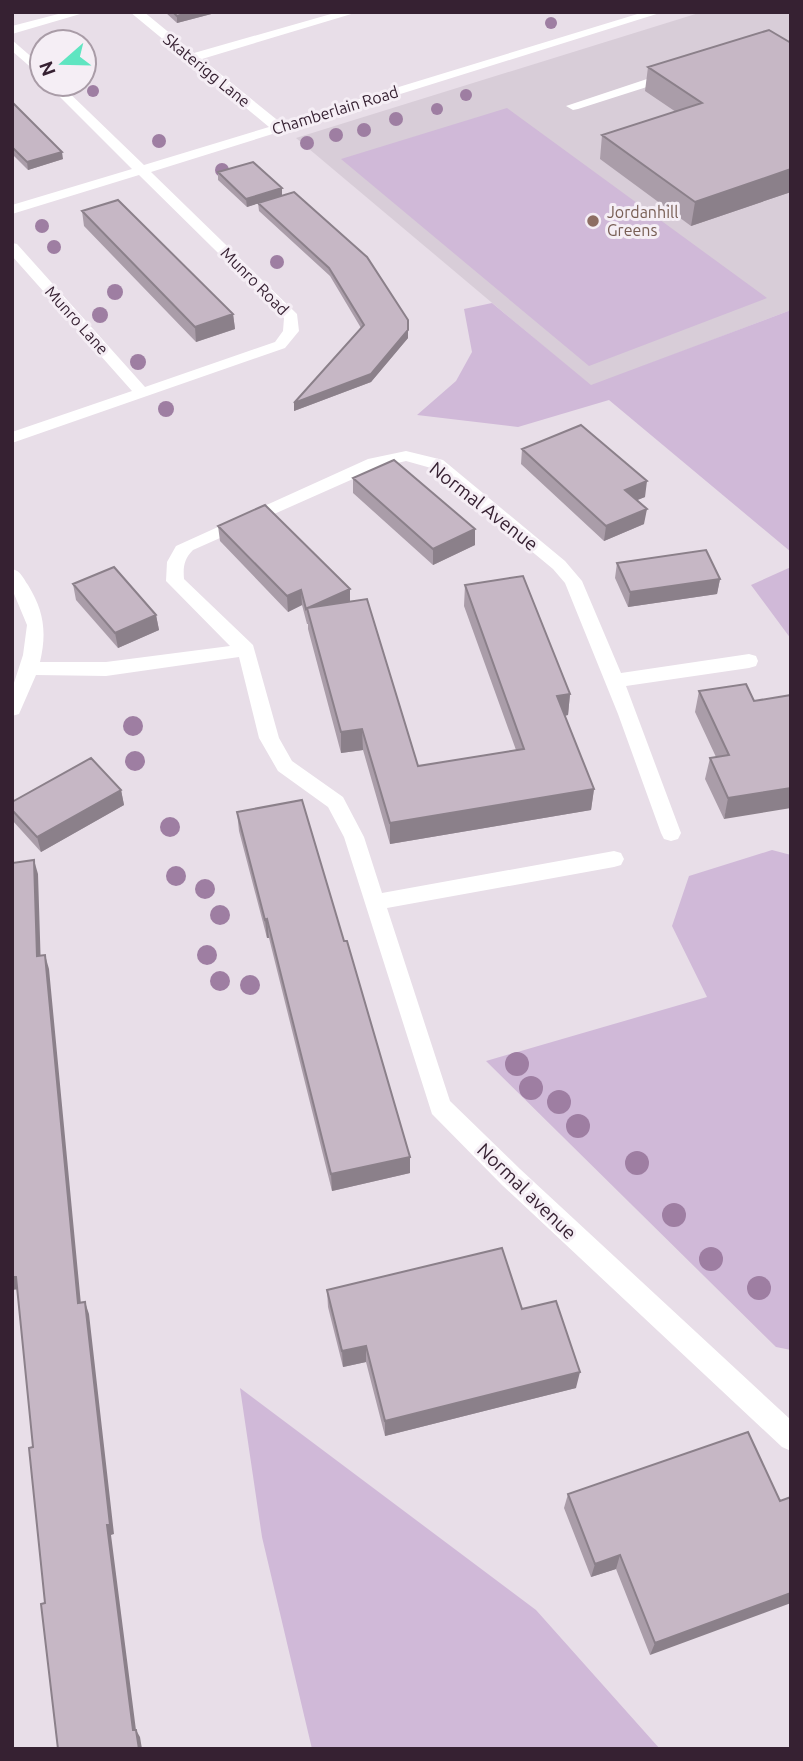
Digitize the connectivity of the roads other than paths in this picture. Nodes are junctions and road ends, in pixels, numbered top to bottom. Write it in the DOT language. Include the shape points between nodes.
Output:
graph roads {
  1 [pos="81,12"];
  2 [pos="136,12"];
  3 [pos="352,12"];
  4 [pos="657,12"];
  5 [pos="12,30"];
  6 [pos="12,44"];
  7 [pos="192,58"];
  8 [pos="28,59"];
  9 [pos="690,69"];
  10 [pos="67,98"];
  11 [pos="573,106"];
  12 [pos="277,127"];
  13 [pos="141,170"];
  14 [pos="12,210"];
  15 [pos="12,247"];
  16 [pos="142,393"];
  17 [pos="12,438"];
  18 [pos="12,575"];
  19 [pos="246,650"];
  20 [pos="750,661"];
  21 [pos="29,668"];
  22 [pos="614,681"];
  23 [pos="12,709"];
  24 [pos="670,833"];
  25 [pos="614,859"];
  26 [pos="376,902"];
  27 [pos="785,1426"];
  1 -- 5 [label="street"];
  2 -- 7 [label="street, Skaterigg Lane"];
  3 -- 7 [label="street"];
  4 -- 12 [label="street, Chamberlain Road"];
  6 -- 8 [label="street"];
  7 -- 12 [label="street, Skaterigg Lane"];
  9 -- 11 [label="street"];
  10 -- 13 [label="street, Munro Road"];
  12 -- 13 [label="street, Chamberlain Road"];
  13 -- 14 [label="street, Chamberlain Road"];
  13 -- 16 [label="street, Munro Road" via="292,317 291,331 280,345"];
  15 -- 16 [label="street, Munro Lane"];
  16 -- 17 [label="street, Munro Road"];
  18 -- 21 [label="street" via="25,592 36,626"];
  19 -- 21 [label="street" via="106,669"];
  19 -- 22 [label="street, Normal Avenue" via="175,581 177,555 187,546 374,463 415,455 437,464 559,565 573,581"];
  19 -- 26 [label="street, Normal avenue" via="269,738 285,766 336,802 354,837"];
  20 -- 22 [label="street"];
  21 -- 23 [label="street"];
  22 -- 24 [label="street, Normal Avenue"];
  25 -- 26 [label="street"];
  26 -- 27 [label="street, Normal avenue" via="440,1107"];
}
